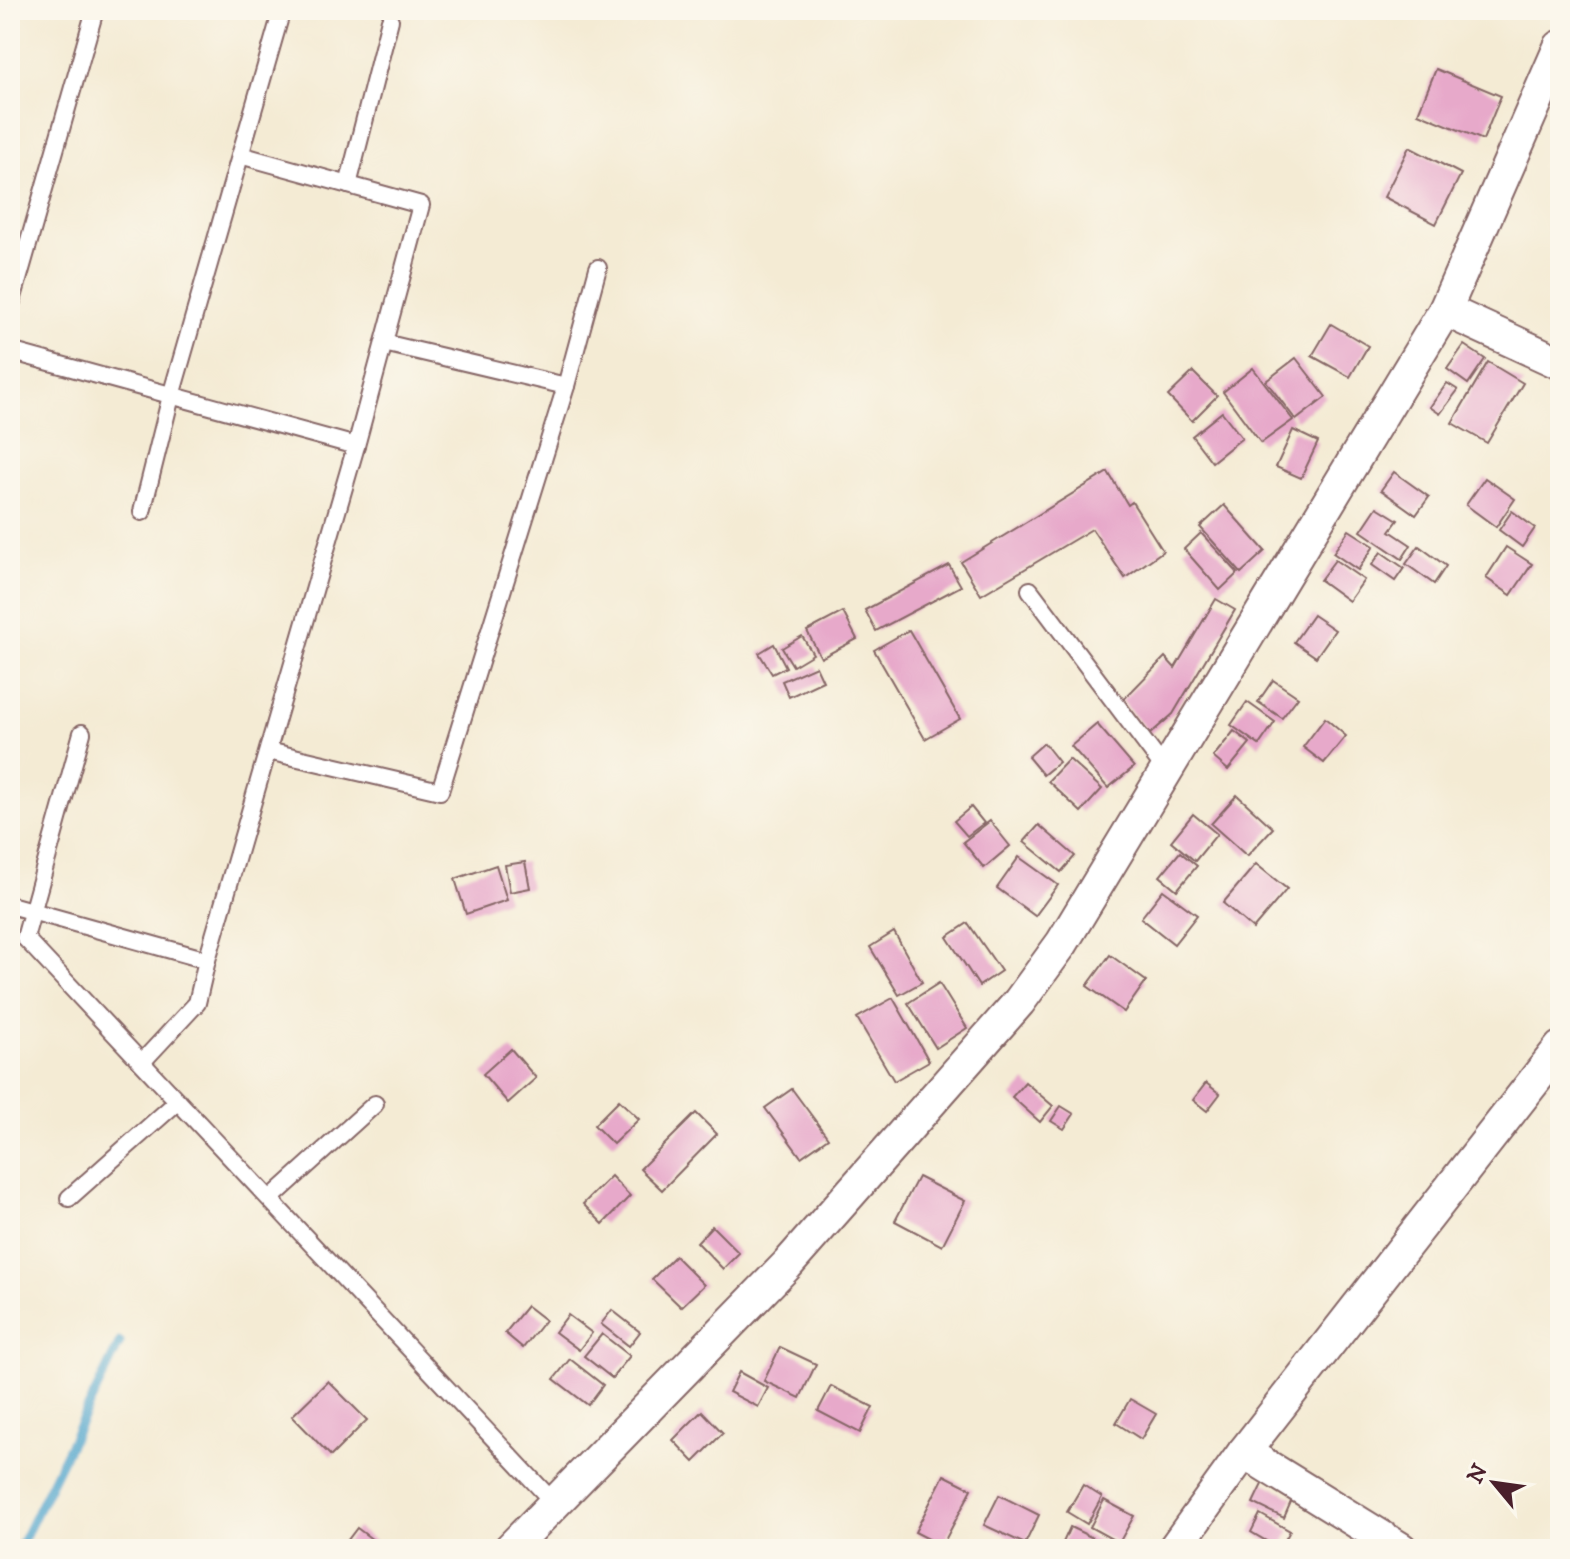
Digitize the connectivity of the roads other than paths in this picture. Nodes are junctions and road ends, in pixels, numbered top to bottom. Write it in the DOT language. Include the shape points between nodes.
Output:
graph roads {
  1 [pos="95,10"];
  2 [pos="282,10"];
  3 [pos="390,20"];
  4 [pos="1560,47"];
  5 [pos="240,155"];
  6 [pos="348,185"];
  7 [pos="598,268"];
  8 [pos="10,308"];
  9 [pos="1445,310"];
  10 [pos="384,343"];
  11 [pos="10,351"];
  12 [pos="1560,363"];
  13 [pos="566,386"];
  14 [pos="171,396"];
  15 [pos="356,446"];
  16 [pos="142,512"];
  17 [pos="1030,590"];
  18 [pos="82,733"];
  19 [pos="268,751"];
  20 [pos="1167,772"];
  21 [pos="10,905"];
  22 [pos="32,911"];
  23 [pos="207,960"];
  24 [pos="1560,1048"];
  25 [pos="142,1062"];
  26 [pos="178,1101"];
  27 [pos="375,1104"];
  28 [pos="69,1198"];
  29 [pos="270,1199"];
  30 [pos="1244,1452"];
  31 [pos="555,1504"];
  32 [pos="510,1549"];
  33 [pos="1174,1549"];
  34 [pos="1401,1549"];
  1 -- 8 [label="lane"];
  2 -- 5 [label="lane"];
  3 -- 6 [label="lane"];
  4 -- 9 [label="street"];
  5 -- 6 [label="lane"];
  5 -- 14 [label="lane"];
  6 -- 10 [label="lane" via="421,205"];
  7 -- 13 [label="lane"];
  9 -- 12 [label="street"];
  9 -- 20 [label="street"];
  10 -- 13 [label="lane"];
  10 -- 15 [label="lane"];
  11 -- 14 [label="lane"];
  13 -- 19 [label="lane" via="440,791"];
  14 -- 15 [label="lane"];
  14 -- 16 [label="lane"];
  15 -- 19 [label="lane"];
  17 -- 20 [label="lane"];
  18 -- 22 [label="lane"];
  19 -- 23 [label="lane"];
  20 -- 31 [label="street" via="1062,943 1019,1002 787,1265"];
  21 -- 22 [label="lane"];
  22 -- 23 [label="lane"];
  22 -- 25 [label="lane" via="25,938"];
  23 -- 25 [label="lane" via="197,1003"];
  24 -- 30 [label="street"];
  25 -- 26 [label="lane"];
  26 -- 28 [label="lane"];
  26 -- 29 [label="lane"];
  27 -- 29 [label="lane"];
  29 -- 31 [label="lane"];
  30 -- 33 [label="street"];
  30 -- 34 [label="street"];
  31 -- 32 [label="street"];
}
